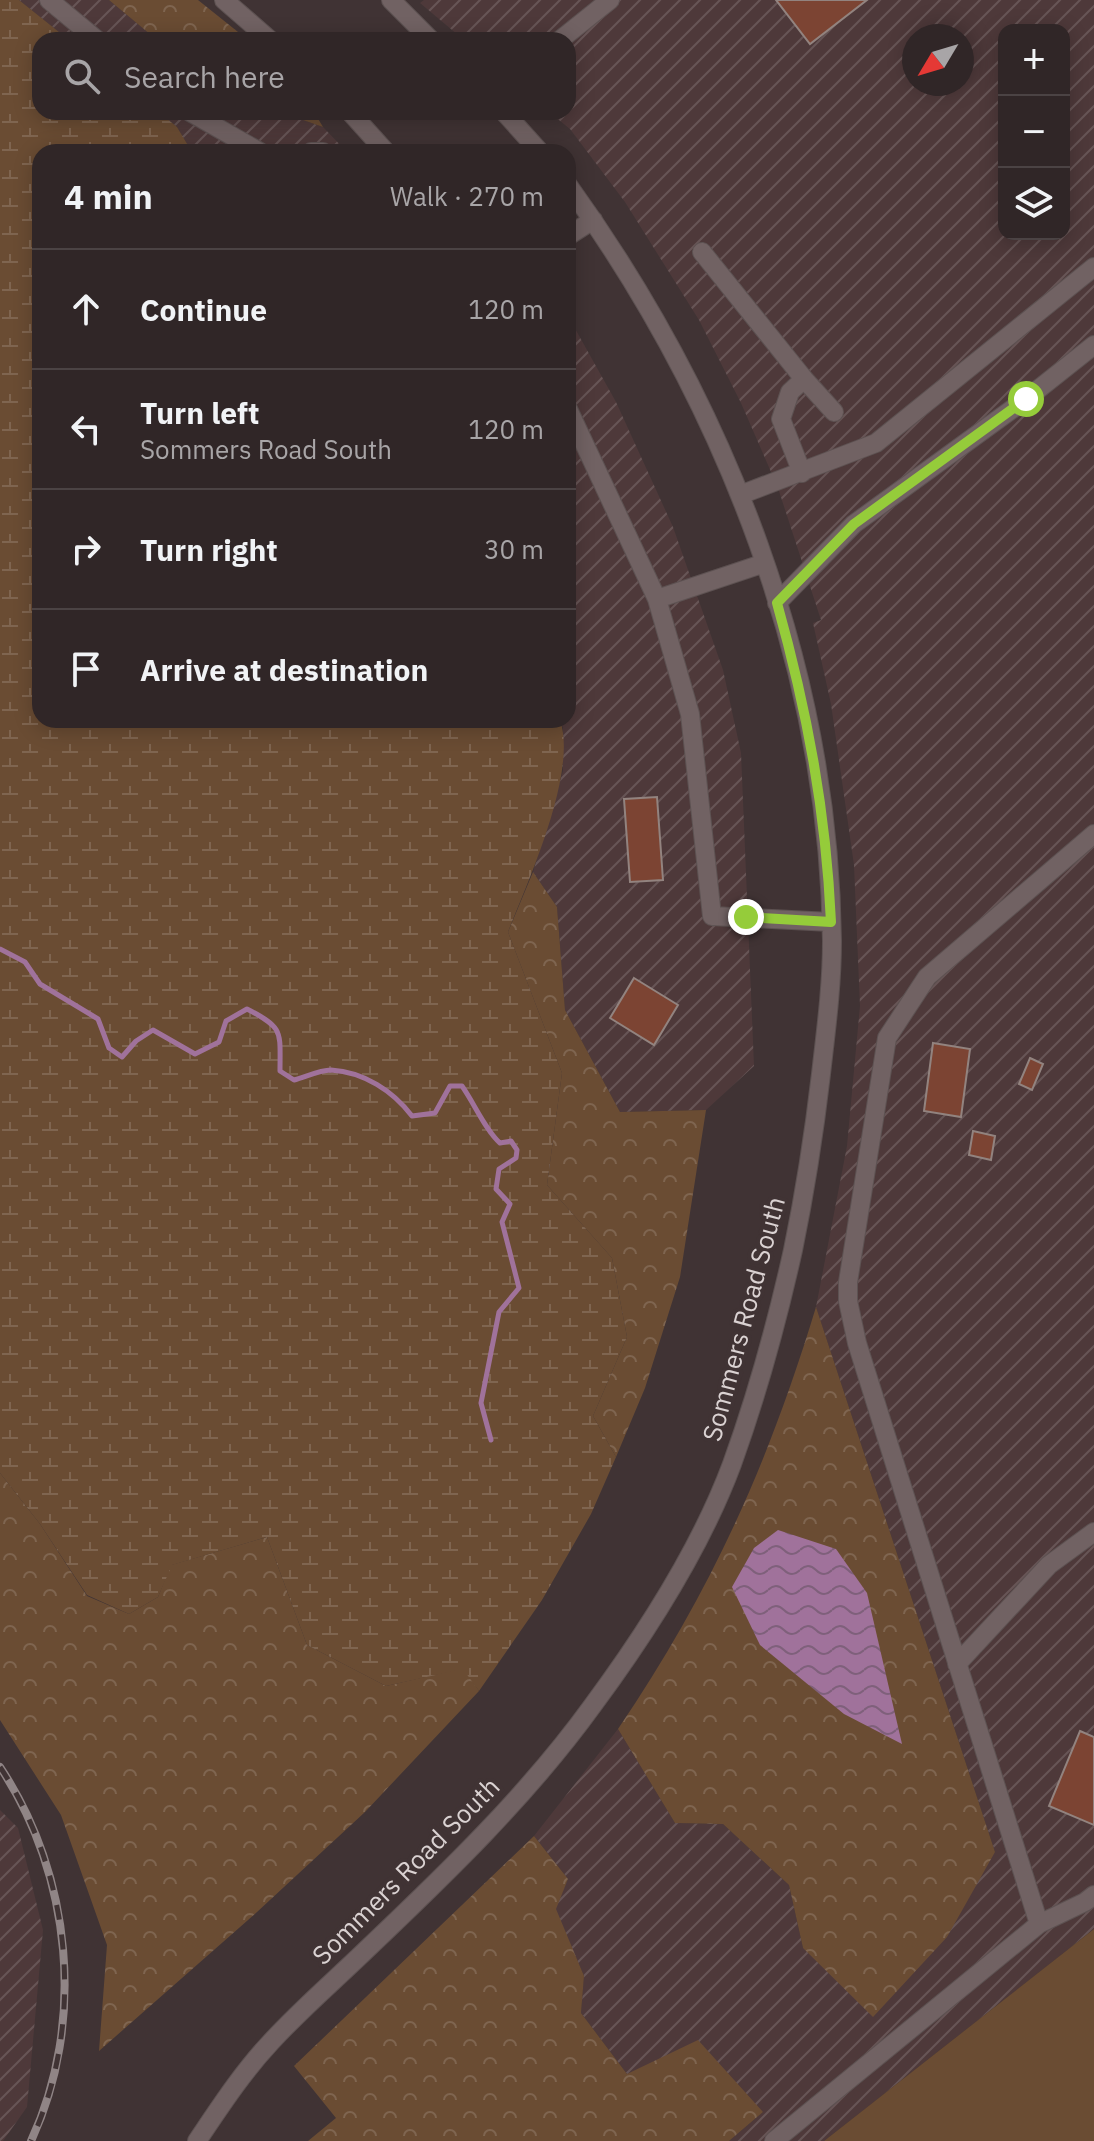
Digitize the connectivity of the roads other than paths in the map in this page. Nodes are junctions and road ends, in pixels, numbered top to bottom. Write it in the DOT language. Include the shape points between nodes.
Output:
graph roads {
  1 [pos="49,0"];
  2 [pos="224,0"];
  3 [pos="391,0"];
  4 [pos="610,0"];
  5 [pos="87,32"];
  6 [pos="261,32"];
  7 [pos="423,32"];
  8 [pos="570,32"];
  9 [pos="204,120"];
  10 [pos="357,120"];
  11 [pos="511,120"];
  12 [pos="246,144"];
  13 [pos="379,144"];
  14 [pos="533,144"];
  15 [pos="576,196"];
  16 [pos="593,220"];
  17 [pos="576,231"];
  18 [pos="702,252"];
  19 [pos="1094,267"];
  20 [pos="1094,345"];
  21 [pos="804,379"];
  22 [pos="834,412"];
  23 [pos="576,426"];
  24 [pos="802,473"];
  25 [pos="740,495"];
  26 [pos="765,563"];
  27 [pos="657,599"];
  28 [pos="777,603"];
  29 [pos="1094,834"];
  30 [pos="831,922"];
  31 [pos="1094,1532"];
  32 [pos="957,1664"];
  33 [pos="1094,1895"];
  34 [pos="1039,1924"];
  35 [pos="197,2141"];
  36 [pos="774,2141"];
  1 -- 5 [label="street"];
  2 -- 6 [label="street"];
  3 -- 7 [label="street"];
  4 -- 8 [label="street"];
  9 -- 12 [label="street"];
  10 -- 13 [label="street"];
  11 -- 14 [label="street"];
  15 -- 16 [label="street, Sommers Road South"];
  16 -- 17 [label="street"];
  16 -- 25 [label="street, Sommers Road South" via="686,377"];
  18 -- 21 [label="street"];
  19 -- 24 [label="street" via="876,443"];
  20 -- 28 [label="street" via="854,524"];
  21 -- 22 [label="street"];
  21 -- 24 [label="street" via="790,392 781,419"];
  23 -- 27 [label="street"];
  24 -- 25 [label="street"];
  25 -- 26 [label="street, Sommers Road South"];
  26 -- 27 [label="street"];
  26 -- 28 [label="street, Sommers Road South"];
  27 -- 30 [label="street" via="690,714 712,916"];
  28 -- 30 [label="street, Sommers Road South" via="815,758"];
  29 -- 32 [label="street" via="927,977 887,1038 879,1074 848,1301"];
  30 -- 35 [label="street, Sommers Road South" via="831,978 808,1179 760,1377 731,1467 706,1521 617,1672 558,1752 435,1884 272,2040"];
  31 -- 32 [label="street" via="1049,1565"];
  32 -- 34 [label="street"];
  33 -- 34 [label="street"];
  34 -- 36 [label="street"];
}
